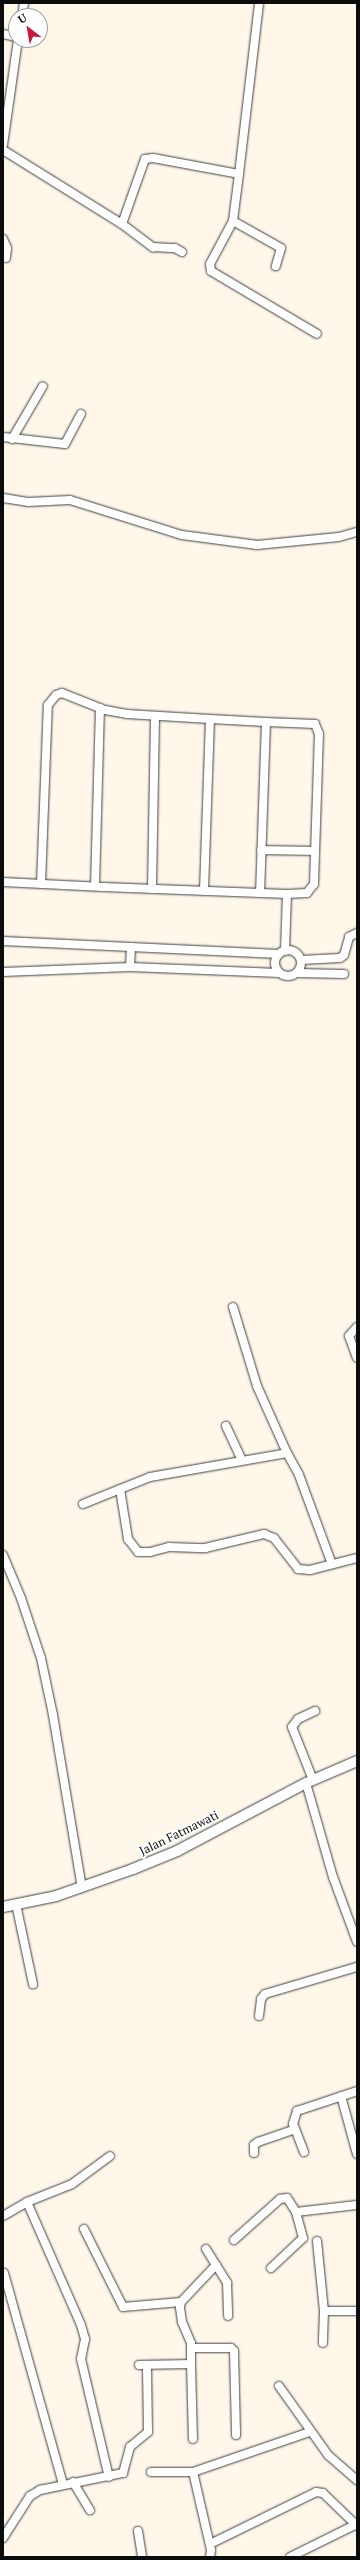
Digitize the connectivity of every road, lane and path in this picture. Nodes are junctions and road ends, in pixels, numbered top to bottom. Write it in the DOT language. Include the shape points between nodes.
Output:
graph roads {
  1 [pos="259,3"];
  2 [pos="16,48"];
  3 [pos="7,84"];
  4 [pos="3,145"];
  5 [pos="3,150"];
  6 [pos="239,174"];
  7 [pos="233,221"];
  8 [pos="122,224"];
  9 [pos="3,239"];
  10 [pos="182,252"];
  11 [pos="6,258"];
  12 [pos="276,266"];
  13 [pos="316,334"];
  14 [pos="43,386"];
  15 [pos="81,414"];
  16 [pos="3,437"];
  17 [pos="12,439"];
  18 [pos="3,498"];
  19 [pos="357,532"];
  20 [pos="100,708"];
  21 [pos="156,716"];
  22 [pos="210,719"];
  23 [pos="266,722"];
  24 [pos="262,850"];
  25 [pos="315,851"];
  26 [pos="3,882"];
  27 [pos="41,884"];
  28 [pos="96,886"];
  29 [pos="152,889"];
  30 [pos="204,891"];
  31 [pos="260,893"];
  32 [pos="287,894"];
  33 [pos="357,933"];
  34 [pos="3,941"];
  35 [pos="131,947"];
  36 [pos="282,952"];
  37 [pos="301,960"];
  38 [pos="130,967"];
  39 [pos="3,972"];
  40 [pos="279,973"];
  41 [pos="298,973"];
  42 [pos="344,974"];
  43 [pos="233,1307"];
  44 [pos="357,1327"];
  45 [pos="357,1358"];
  46 [pos="226,1426"];
  47 [pos="287,1453"];
  48 [pos="242,1461"];
  49 [pos="120,1489"];
  50 [pos="83,1504"];
  51 [pos="3,1555"];
  52 [pos="357,1558"];
  53 [pos="332,1564"];
  54 [pos="315,1711"];
  55 [pos="357,1761"];
  56 [pos="310,1781"];
  57 [pos="82,1888"];
  58 [pos="16,1904"];
  59 [pos="3,1907"];
  60 [pos="357,1942"];
  61 [pos="357,1967"];
  62 [pos="33,1984"];
  63 [pos="259,2016"];
  64 [pos="357,2091"];
  65 [pos="341,2096"];
  66 [pos="295,2129"];
  67 [pos="304,2152"];
  68 [pos="254,2153"];
  69 [pos="357,2154"];
  70 [pos="110,2156"];
  71 [pos="27,2202"];
  72 [pos="357,2206"];
  73 [pos="296,2212"];
  74 [pos="3,2216"];
  75 [pos="84,2229"];
  76 [pos="234,2240"];
  77 [pos="317,2241"];
  78 [pos="206,2249"];
  79 [pos="216,2265"];
  80 [pos="271,2268"];
  81 [pos="4,2273"];
  82 [pos="181,2302"];
  83 [pos="324,2311"];
  84 [pos="357,2311"];
  85 [pos="228,2316"];
  86 [pos="323,2343"];
  87 [pos="192,2348"];
  88 [pos="191,2364"];
  89 [pos="279,2386"];
  90 [pos="310,2432"];
  91 [pos="236,2435"];
  92 [pos="193,2439"];
  93 [pos="151,2472"];
  94 [pos="193,2472"];
  95 [pos="109,2477"];
  96 [pos="357,2480"];
  97 [pos="72,2482"];
  98 [pos="63,2484"];
  99 [pos="90,2510"];
  100 [pos="356,2525"];
  101 [pos="138,2531"];
  102 [pos="3,2538"];
  103 [pos="210,2544"];
  104 [pos="142,2557"];
  105 [pos="210,2557"];
  106 [pos="290,2557"];
  1 -- 6 [label="street"];
  2 -- 3 [label="street"];
  3 -- 4 [label="street"];
  5 -- 8 [label="street"];
  6 -- 7 [label="street"];
  6 -- 8 [label="street" via="153,158 145,159"];
  7 -- 12 [label="street" via="281,248"];
  7 -- 13 [label="street" via="210,264 211,271"];
  8 -- 10 [label="street" via="153,247 175,248"];
  9 -- 11 [label="street" via="7,248"];
  14 -- 17 [label="street"];
  15 -- 17 [label="street" via="65,444"];
  16 -- 17 [label="street"];
  18 -- 19 [label="street" via="28,502 70,500 182,535 257,545 339,537"];
  20 -- 21 [label="street" via="127,714"];
  20 -- 27 [label="street" via="62,693 56,695 48,705"];
  20 -- 28 [label="street"];
  21 -- 22 [label="street"];
  21 -- 29 [label="street"];
  22 -- 23 [label="street"];
  22 -- 30 [label="street"];
  23 -- 24 [label="street"];
  23 -- 25 [label="street" via="312,724 319,729"];
  24 -- 25 [label="street"];
  24 -- 31 [label="street"];
  25 -- 32 [label="street" via="312,890 307,893"];
  26 -- 27 [label="street"];
  27 -- 28 [label="street"];
  28 -- 29 [label="street"];
  29 -- 30 [label="street"];
  30 -- 31 [label="street"];
  31 -- 32 [label="street"];
  32 -- 36 [label="street"];
  33 -- 37 [label="street" via="349,937 344,955 340,958"];
  34 -- 35 [label="street"];
  35 -- 36 [label="street"];
  35 -- 38 [label="street"];
  36 -- 37 [label="street" via="295,952"];
  36 -- 40 [label="street" via="275,963"];
  37 -- 41 [label="street"];
  38 -- 39 [label="street"];
  38 -- 40 [label="street"];
  40 -- 41 [label="street" via="288,976"];
  41 -- 42 [label="street"];
  43 -- 47 [label="street" via="257,1386"];
  44 -- 45 [label="street" via="349,1336"];
  46 -- 48 [label="street"];
  47 -- 48 [label="street"];
  47 -- 53 [label="street" via="299,1475"];
  48 -- 49 [label="street" via="150,1477"];
  49 -- 50 [label="street"];
  49 -- 53 [label="street" via="128,1539 138,1552 169,1547 205,1548 264,1534 274,1538 298,1568 310,1570"];
  51 -- 57 [label="street" via="21,1598 41,1658 54,1715"];
  52 -- 53 [label="street"];
  54 -- 56 [label="street" via="298,1719 292,1727"];
  55 -- 56 [label="street, Jalan Fatmawati"];
  56 -- 57 [label="street, Jalan Fatmawati" via="177,1851"];
  56 -- 60 [label="street" via="333,1877"];
  57 -- 58 [label="street, Jalan Fatmawati"];
  58 -- 59 [label="street, Jalan Fatmawati"];
  58 -- 62 [label="street"];
  61 -- 63 [label="street" via="265,1994"];
  64 -- 65 [label="street"];
  65 -- 66 [label="street" via="298,2111 294,2120"];
  65 -- 69 [label="street"];
  66 -- 67 [label="street"];
  66 -- 68 [label="street" via="258,2142 254,2145"];
  70 -- 71 [label="street" via="72,2184"];
  71 -- 74 [label="street"];
  71 -- 95 [label="street" via="84,2334 80,2359"];
  72 -- 73 [label="street"];
  73 -- 76 [label="street" via="290,2202 282,2198"];
  73 -- 80 [label="street" via="303,2238"];
  75 -- 82 [label="street" via="123,2307"];
  77 -- 83 [label="street"];
  78 -- 79 [label="street"];
  79 -- 82 [label="street"];
  79 -- 85 [label="street" via="227,2283"];
  81 -- 98 [label="street"];
  82 -- 87 [label="street" via="179,2312"];
  83 -- 84 [label="street"];
  83 -- 86 [label="street"];
  87 -- 88 [label="street"];
  87 -- 91 [label="street" via="234,2350"];
  88 -- 92 [label="street"];
  88 -- 95 [label="street" via="143,2365 148,2432 130,2447 123,2473"];
  89 -- 90 [label="street"];
  90 -- 94 [label="street"];
  90 -- 96 [label="street" via="328,2456"];
  93 -- 94 [label="street"];
  94 -- 103 [label="street"];
  95 -- 97 [label="street"];
  97 -- 98 [label="street"];
  97 -- 99 [label="street"];
  98 -- 102 [label="street" via="40,2490 30,2496"];
  100 -- 103 [label="street" via="323,2493 316,2492"];
  100 -- 106 [label="street"];
  101 -- 104 [label="street"];
  103 -- 105 [label="street"];
}
